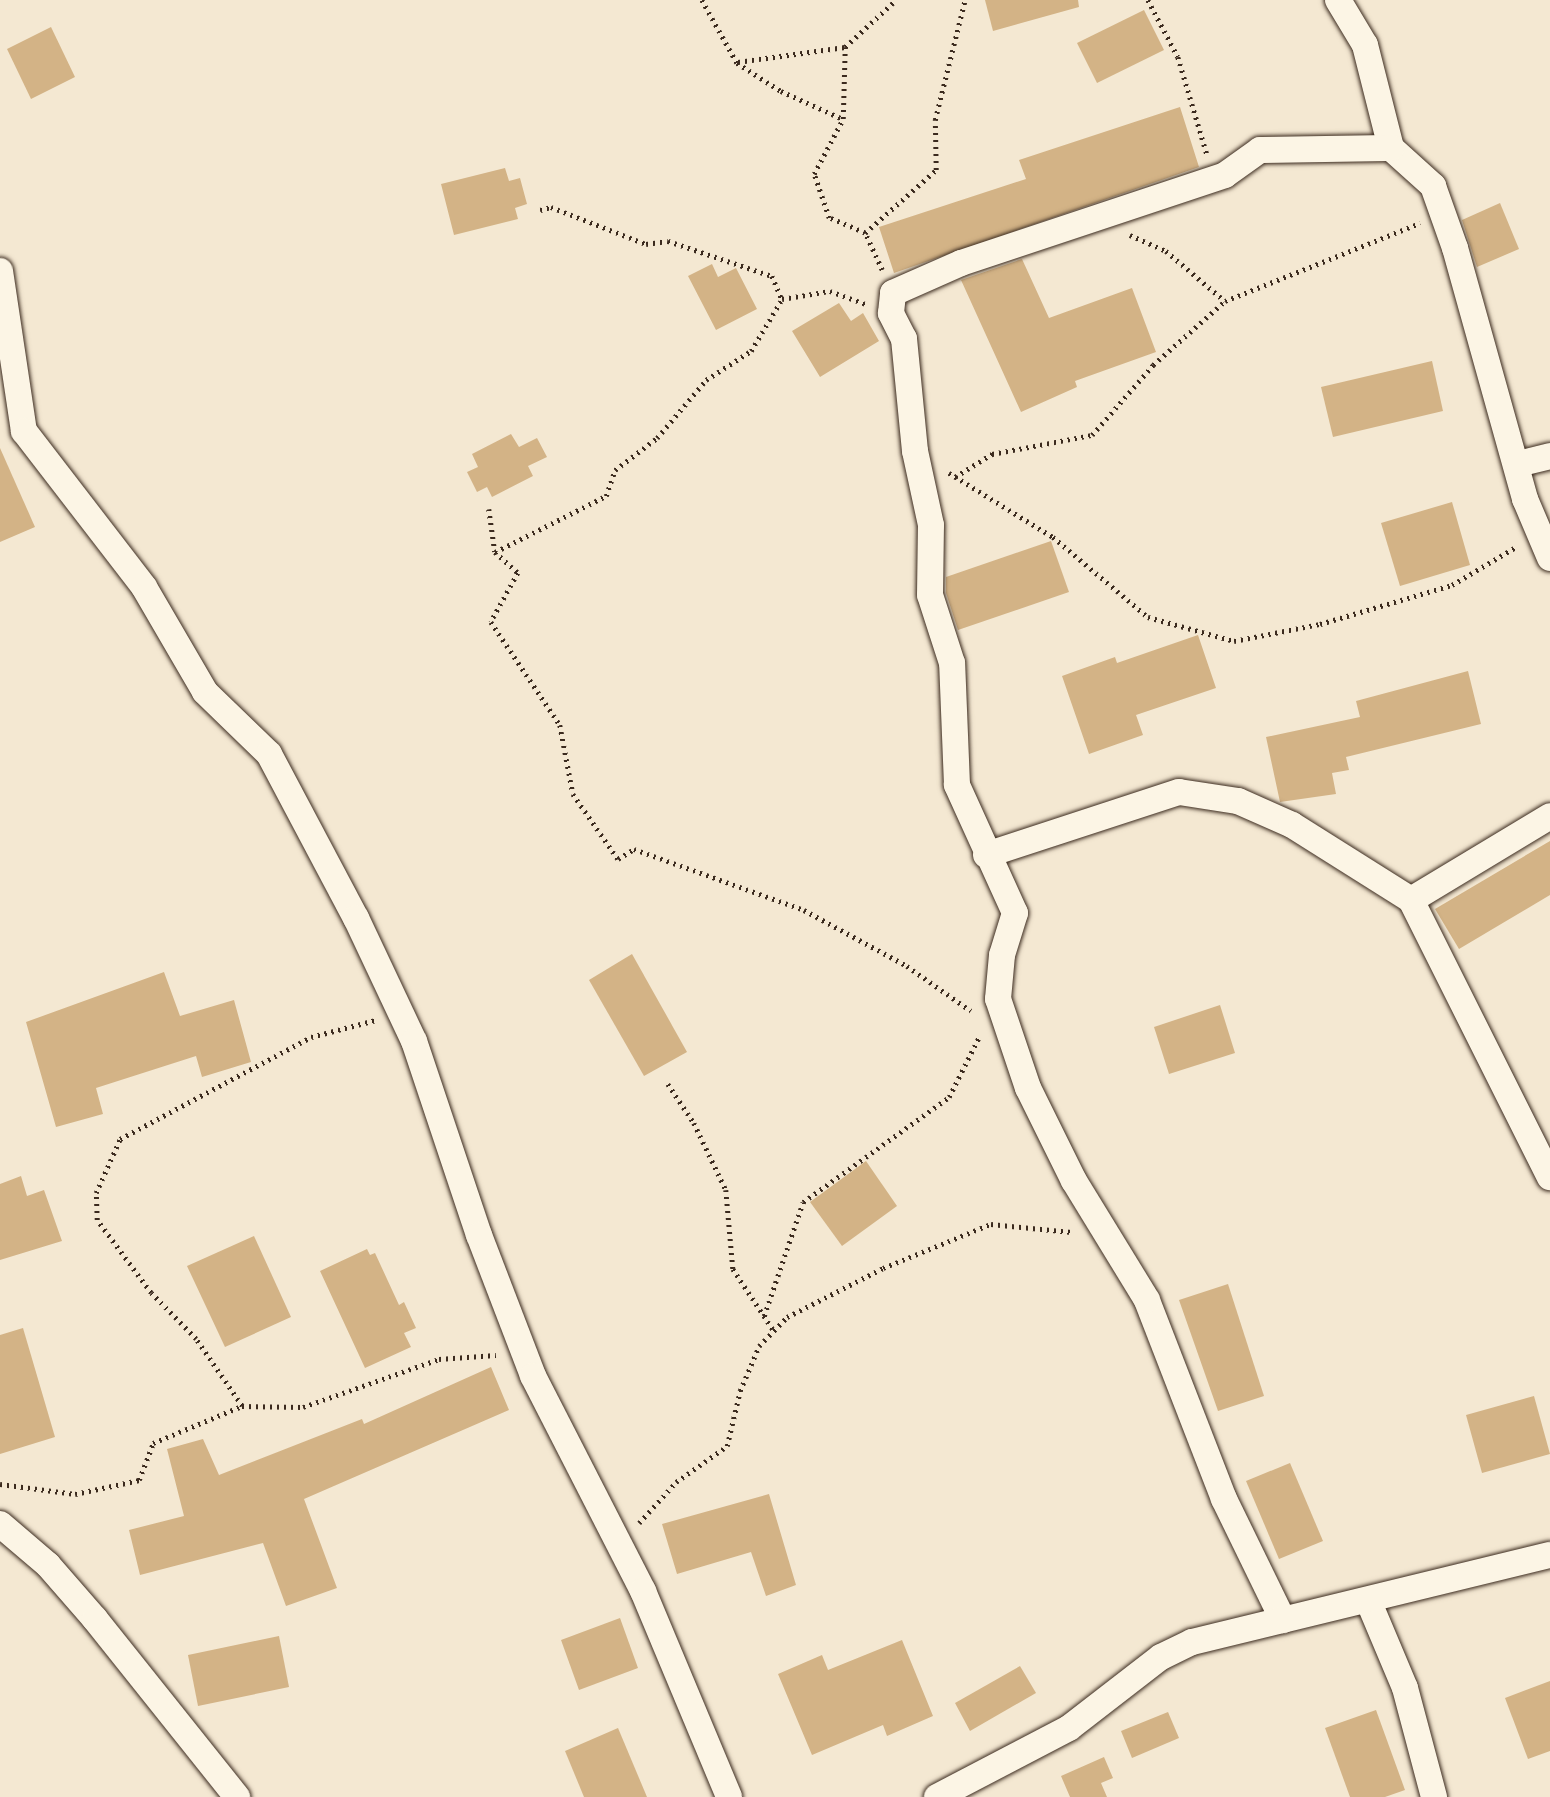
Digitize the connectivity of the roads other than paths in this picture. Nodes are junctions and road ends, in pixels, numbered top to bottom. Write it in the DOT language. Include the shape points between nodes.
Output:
graph roads {
  1 [pos="1338,0"];
  2 [pos="1391,148"];
  3 [pos="0,271"];
  4 [pos="1550,456"];
  5 [pos="1518,464"];
  6 [pos="1550,558"];
  7 [pos="1550,816"];
  8 [pos="986,855"];
  9 [pos="1411,900"];
  10 [pos="1550,1177"];
  11 [pos="0,1524"];
  12 [pos="1550,1555"];
  13 [pos="1368,1600"];
  14 [pos="1283,1620"];
  15 [pos="237,1797"];
  16 [pos="729,1797"];
  17 [pos="937,1797"];
  18 [pos="1434,1797"];
  1 -- 2 [label="street" via="1365,45"];
  2 -- 5 [label="street" via="1433,186"];
  2 -- 8 [label="street" via="1260,150 1213,178 961,263 892,303 904,339 915,451 931,525 930,595 952,663 957,785"];
  3 -- 16 [label="street" via="24,431 144,587 205,692 269,754 401,1014 524,1353 620,1544"];
  4 -- 5 [label="street"];
  5 -- 6 [label="street" via="1537,534"];
  7 -- 9 [label="street"];
  8 -- 9 [label="street" via="1179,792 1238,801 1292,825"];
  8 -- 14 [label="street" via="1015,913 992,1010 1105,1236 1147,1300 1224,1499"];
  9 -- 10 [label="street"];
  11 -- 15 [label="street" via="48,1565 96,1619"];
  12 -- 13 [label="street"];
  13 -- 14 [label="street"];
  13 -- 18 [label="street" via="1405,1688"];
  14 -- 17 [label="street" via="1192,1642 1161,1657 1069,1728"];
}
